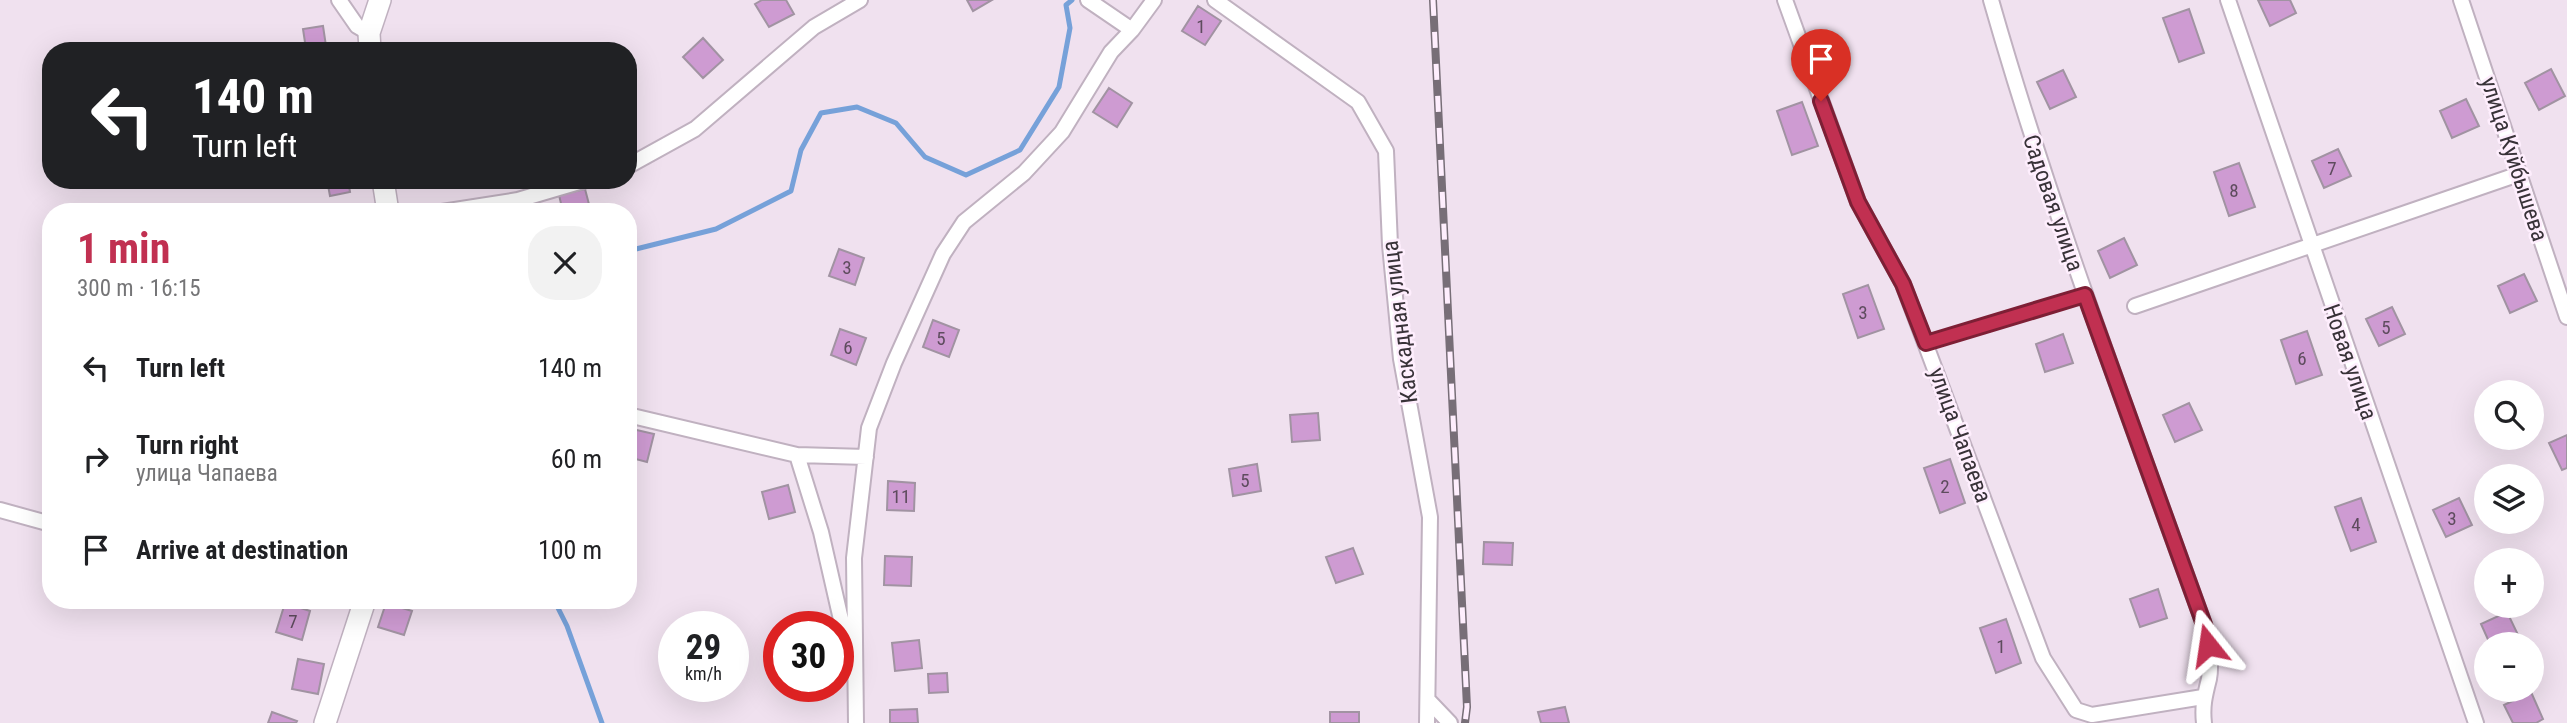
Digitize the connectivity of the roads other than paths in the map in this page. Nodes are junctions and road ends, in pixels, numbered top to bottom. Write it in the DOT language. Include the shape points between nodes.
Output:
graph roads {
  1 [pos="339,0"];
  2 [pos="380,0"];
  3 [pos="860,0"];
  4 [pos="1088,0"];
  5 [pos="1154,0"];
  6 [pos="1215,0"];
  7 [pos="1785,0"];
  8 [pos="1991,0"];
  9 [pos="2228,0"];
  10 [pos="2461,0"];
  11 [pos="1132,30"];
  12 [pos="370,42"];
  13 [pos="637,161"];
  14 [pos="2519,174"];
  15 [pos="555,189"];
  16 [pos="499,203"];
  17 [pos="2310,246"];
  18 [pos="2085,295"];
  19 [pos="2135,306"];
  20 [pos="2567,317"];
  21 [pos="1926,343"];
  22 [pos="637,417"];
  23 [pos="797,455"];
  24 [pos="866,457"];
  25 [pos="0,510"];
  26 [pos="42,522"];
  27 [pos="362,609"];
  28 [pos="858,691"];
  29 [pos="2203,697"];
  30 [pos="1429,701"];
  31 [pos="325,723"];
  32 [pos="856,723"];
  33 [pos="1427,723"];
  34 [pos="1450,723"];
  35 [pos="2204,723"];
  36 [pos="2476,723"];
  1 -- 12 [label="street"];
  2 -- 12 [label="street"];
  3 -- 13 [label="street" via="814,27 695,129"];
  4 -- 11 [label="street"];
  5 -- 11 [label="street"];
  6 -- 30 [label="street, Каскадная улица" via="1358,103 1386,151 1401,359 1430,517"];
  7 -- 21 [label="street, улица Чапаева" via="1858,202 1903,284"];
  8 -- 18 [label="street, Садовая улица" via="2029,133"];
  9 -- 17 [label="street, Новая улица"];
  10 -- 14 [label="street, улица Куйбышева"];
  11 -- 24 [label="street" via="1111,52 1062,132 1024,173 964,222 943,254 869,428"];
  14 -- 17 [label="street"];
  14 -- 20 [label="street, улица Куйбышева"];
  15 -- 16 [label="street"];
  17 -- 19 [label="street"];
  17 -- 36 [label="street, Новая улица"];
  18 -- 21 [label="lane"];
  18 -- 29 [label="street, Садовая улица" via="2206,630 2210,660"];
  21 -- 29 [label="street, улица Чапаева" via="2043,658 2076,710 2092,715"];
  22 -- 23 [label="street"];
  23 -- 24 [label="street"];
  23 -- 28 [label="street" via="821,532"];
  24 -- 28 [label="street" via="854,558"];
  25 -- 26 [label="street"];
  27 -- 31 [label="street"];
  28 -- 32 [label="street"];
  29 -- 35 [label="street, Садовая улица"];
  30 -- 33 [label="street, Каскадная улица"];
  30 -- 34 [label="street"];
}
